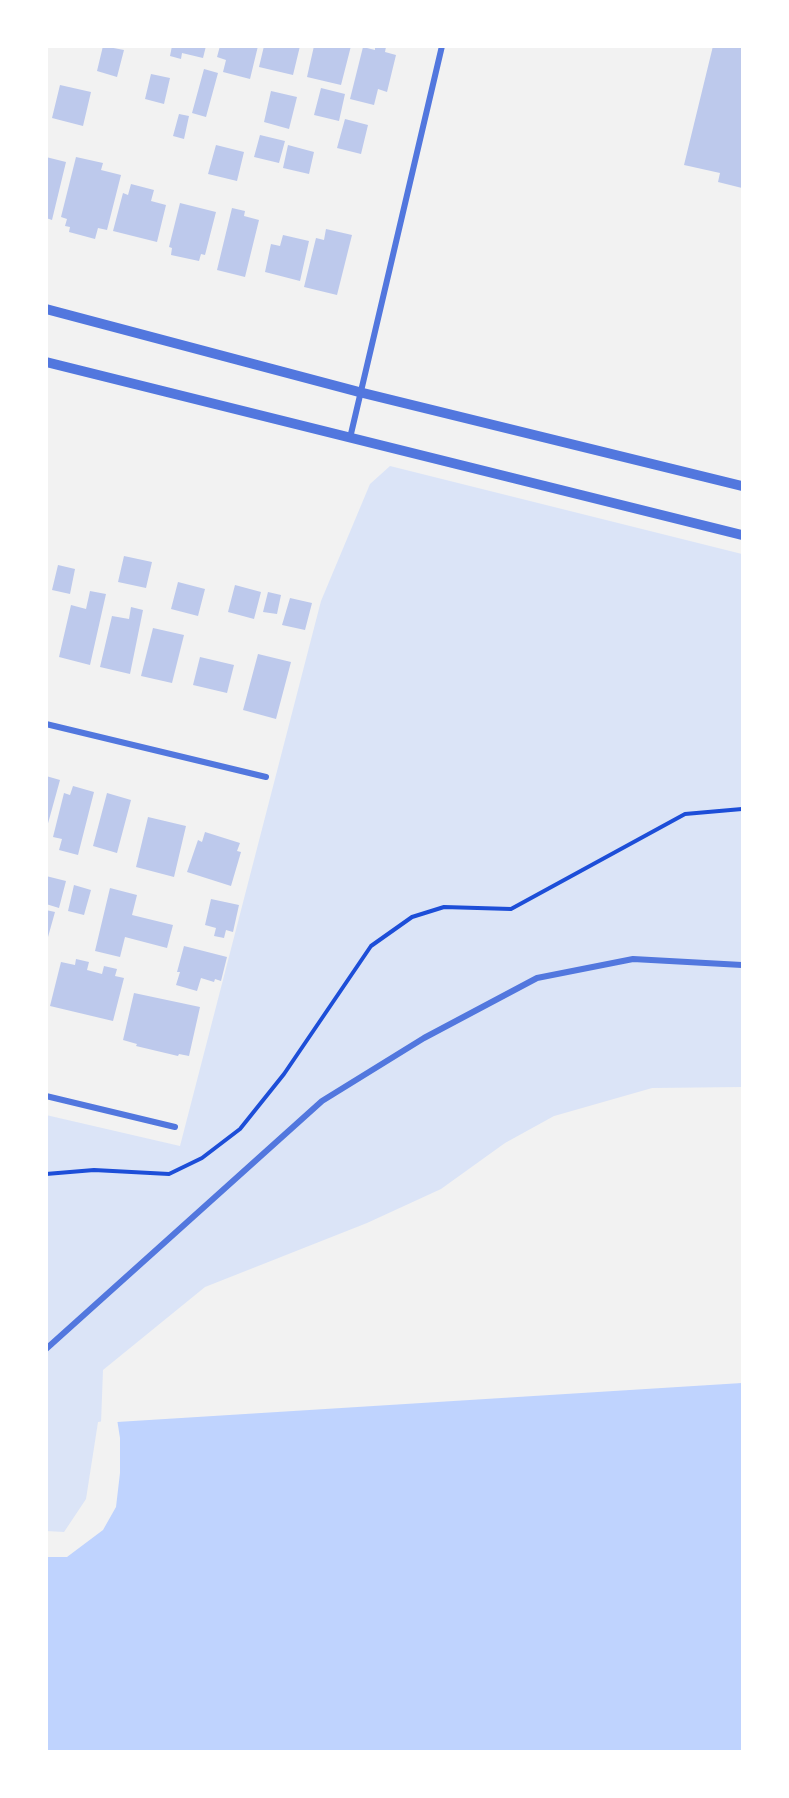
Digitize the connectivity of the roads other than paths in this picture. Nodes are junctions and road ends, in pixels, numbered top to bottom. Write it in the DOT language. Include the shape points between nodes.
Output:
graph roads {
  1 [pos="442,46"];
  2 [pos="46,309"];
  3 [pos="46,362"];
  4 [pos="359,392"];
  5 [pos="350,438"];
  6 [pos="742,486"];
  7 [pos="742,535"];
  8 [pos="46,724"];
  9 [pos="266,777"];
  10 [pos="742,965"];
  11 [pos="46,1096"];
  12 [pos="175,1127"];
  13 [pos="46,1349"];
  1 -- 4 [label="street"];
  2 -- 4 [label="street"];
  3 -- 5 [label="street"];
  4 -- 5 [label="street"];
  4 -- 6 [label="street"];
  5 -- 7 [label="street"];
  8 -- 9 [label="street"];
  10 -- 13 [label="street" via="633,959 537,978 424,1038 321,1101"];
  11 -- 12 [label="street"];
}
